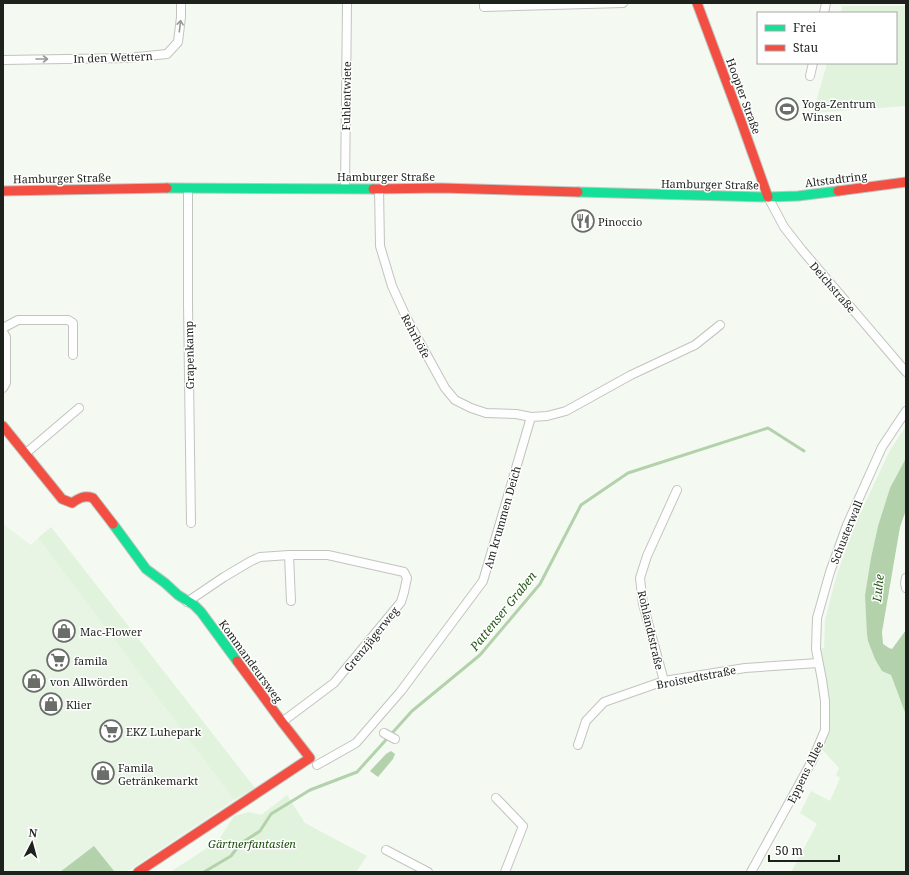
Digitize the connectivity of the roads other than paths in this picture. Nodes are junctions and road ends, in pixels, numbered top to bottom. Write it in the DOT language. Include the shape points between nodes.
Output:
graph roads {
  1 [pos="181,3"];
  2 [pos="347,3"];
  3 [pos="484,3"];
  4 [pos="623,3"];
  5 [pos="696,3"];
  6 [pos="3,60"];
  7 [pos="813,64"];
  8 [pos="810,76"];
  9 [pos="906,182"];
  10 [pos="188,188"];
  11 [pos="345,188"];
  12 [pos="378,189"];
  13 [pos="3,191"];
  14 [pos="768,197"];
  15 [pos="720,324"];
  16 [pos="3,328"];
  17 [pos="3,332"];
  18 [pos="73,355"];
  19 [pos="906,372"];
  20 [pos="3,388"];
  21 [pos="79,408"];
  22 [pos="906,411"];
  23 [pos="531,417"];
  24 [pos="3,426"];
  25 [pos="25,454"];
  26 [pos="677,490"];
  27 [pos="191,523"];
  28 [pos="289,555"];
  29 [pos="906,578"];
  30 [pos="906,588"];
  31 [pos="291,601"];
  32 [pos="187,602"];
  33 [pos="818,663"];
  34 [pos="664,681"];
  35 [pos="282,722"];
  36 [pos="384,733"];
  37 [pos="395,739"];
  38 [pos="578,745"];
  39 [pos="318,765"];
  40 [pos="496,798"];
  41 [pos="386,850"];
  42 [pos="138,872"];
  43 [pos="428,872"];
  44 [pos="505,872"];
  45 [pos="751,872"];
  6 -- 1 [label="street, In den Wettern, one-way" via="127,58 167,54 178,42"];
  2 -- 11 [label="street, Fuhlentwiete"];
  3 -- 4 [label="street" via="484,7"];
  5 -- 14 [label="main road, Hoopter Straße"];
  7 -- 8 [label="street"];
  9 -- 14 [label="main road, Altstadtring" via="798,196"];
  10 -- 11 [label="main road, Hamburger Straße"];
  10 -- 13 [label="main road, Hamburger Straße"];
  10 -- 27 [label="street, Grapenkamp"];
  11 -- 12 [label="main road, Hamburger Straße"];
  12 -- 14 [label="main road, Hamburger Straße" via="495,189"];
  12 -- 23 [label="street, Rehrhöfe" via="380,246 392,286 445,388 455,400 471,408 486,413"];
  14 -- 19 [label="street, Deichstraße" via="784,227 802,250"];
  15 -- 23 [label="street" via="695,345 631,375 566,410 547,416"];
  16 -- 18 [label="street" via="18,320 68,320 73,323"];
  17 -- 20 [label="street" via="6,337 6,383"];
  21 -- 25 [label="street"];
  22 -- 33 [label="street, Schusterwall" via="882,447 847,525 830,572 817,618"];
  23 -- 39 [label="street, Am krummen Deich" via="483,581 401,691 356,743"];
  24 -- 25 [label="main road, Kommandeursweg"];
  25 -- 32 [label="main road, Kommandeursweg" via="62,499 72,502 82,497 93,498 146,569"];
  26 -- 34 [label="street, Rohlandtstraße" via="647,556 640,578 643,604"];
  28 -- 31 [label="street"];
  28 -- 32 [label="street, Grenzjägerweg" via="260,557 250,561"];
  28 -- 35 [label="street, Grenzjägerweg" via="328,555 404,572 407,578 401,602 334,683"];
  29 -- 30 [label="street"];
  32 -- 35 [label="main road, Kommandeursweg" via="201,612"];
  33 -- 34 [label="street, Broistedtstraße" via="745,668"];
  33 -- 45 [label="street, Eppens Allee" via="826,701 825,730 812,761"];
  34 -- 38 [label="street, Broistedtstraße" via="604,702 586,721"];
  35 -- 42 [label="main road, Kommandeursweg" via="310,758"];
  36 -- 37 [label="street"];
  40 -- 44 [label="street" via="523,826"];
  41 -- 43 [label="street"];
}
